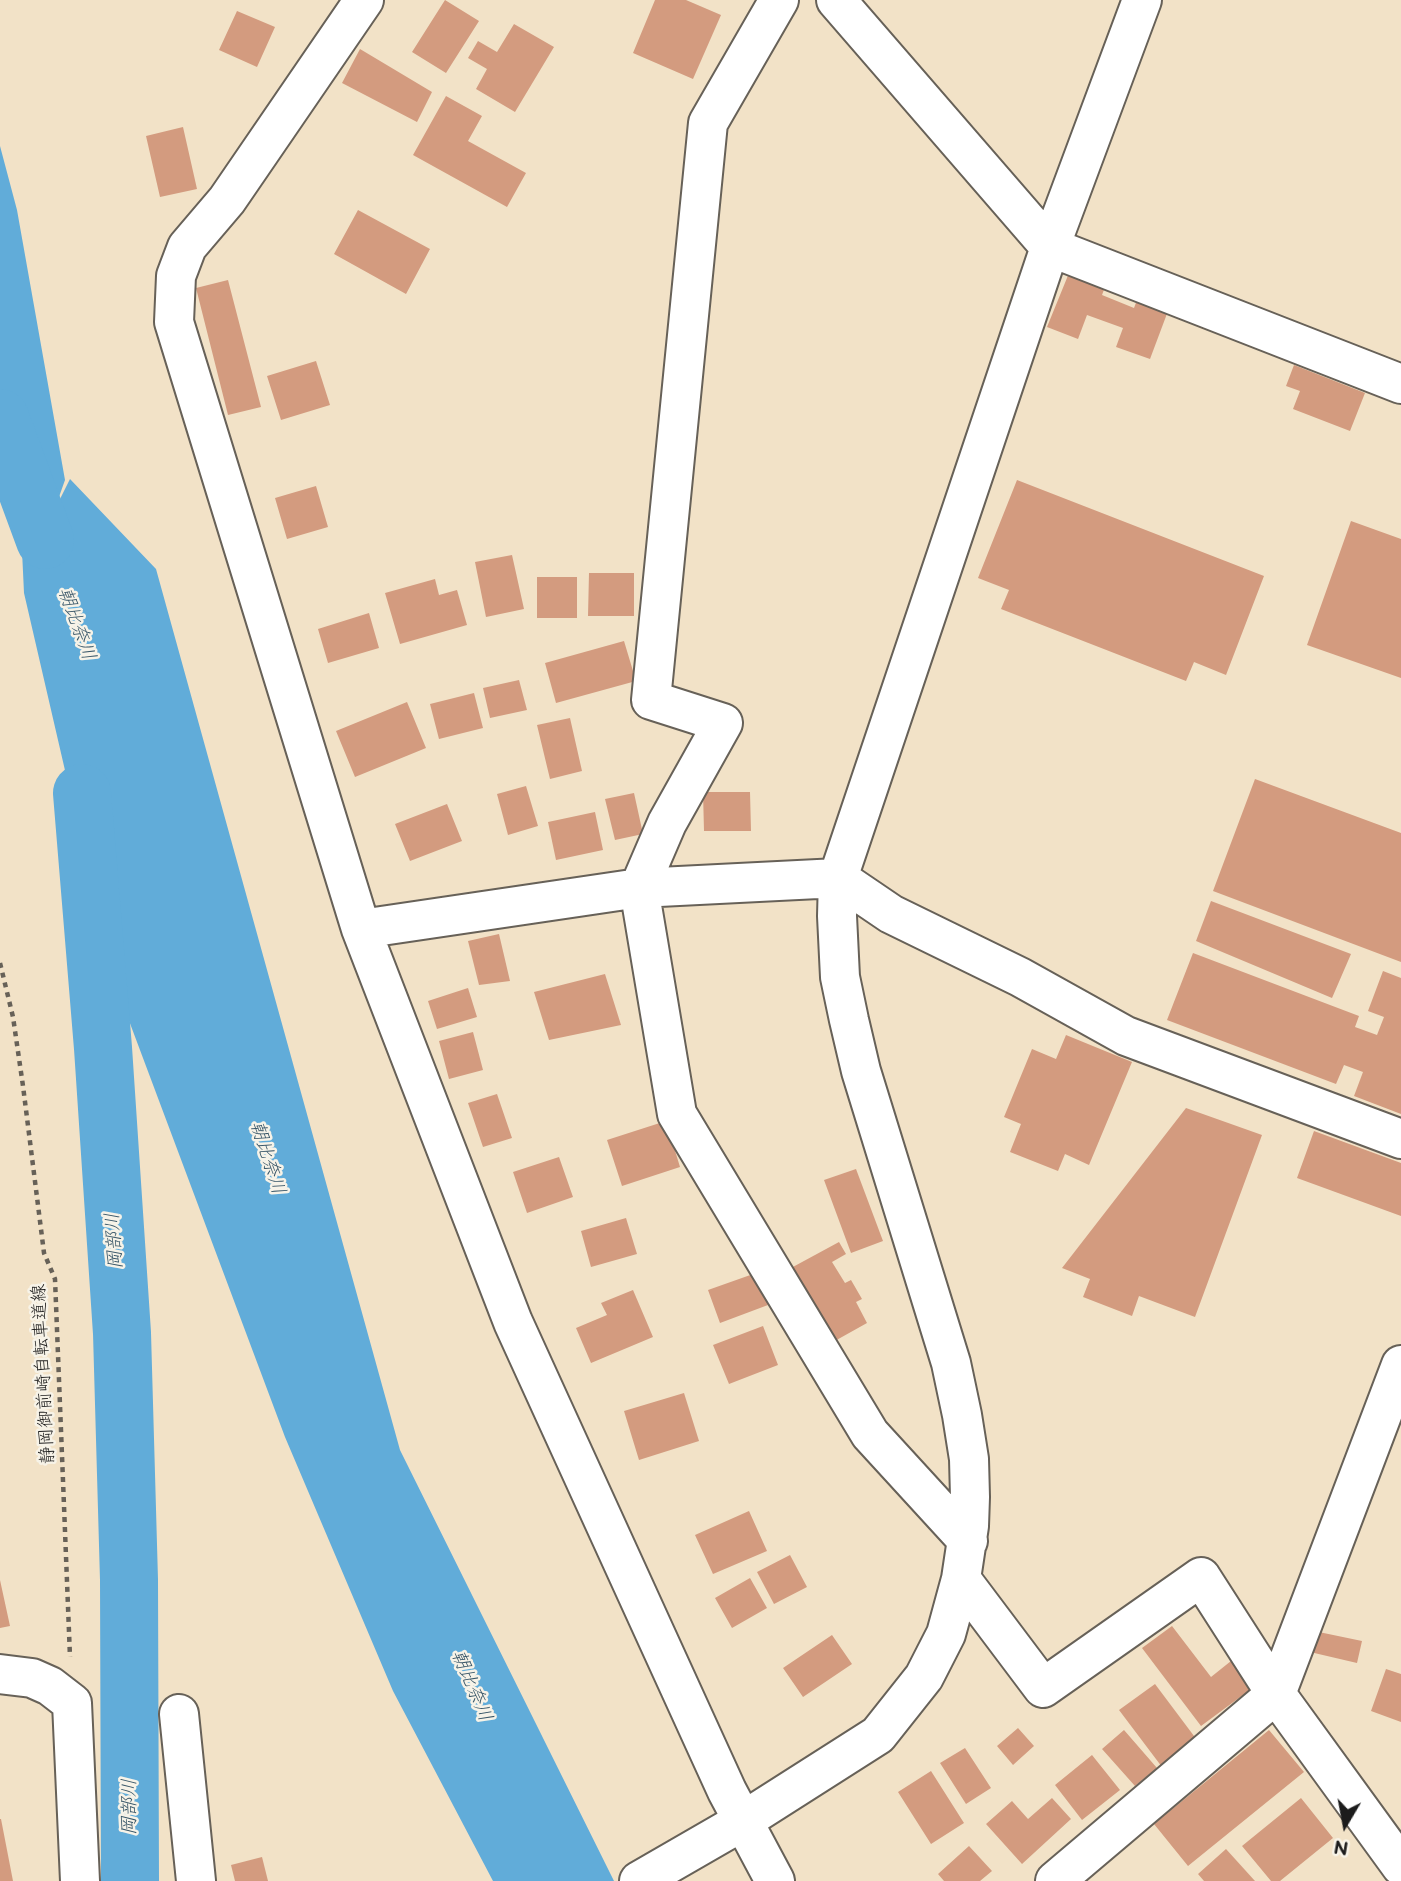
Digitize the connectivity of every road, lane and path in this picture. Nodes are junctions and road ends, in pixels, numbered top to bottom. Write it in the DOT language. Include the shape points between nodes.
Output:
graph roads {
  1 [pos="364,0"];
  2 [pos="779,0"];
  3 [pos="836,0"];
  4 [pos="1142,0"];
  5 [pos="1050,247"];
  6 [pos="1401,384"];
  7 [pos="838,878"];
  8 [pos="639,888"];
  9 [pos="361,929"];
  10 [pos="0,963"];
  11 [pos="1401,1139"];
  12 [pos="1401,1365"];
  13 [pos="968,1541"];
  14 [pos="961,1579"];
  15 [pos="0,1674"];
  16 [pos="1276,1694"];
  17 [pos="72,1703"];
  18 [pos="179,1714"];
  19 [pos="728,1829"];
  20 [pos="1401,1866"];
  21 [pos="80,1881"];
  22 [pos="195,1881"];
  23 [pos="639,1881"];
  24 [pos="775,1881"];
  25 [pos="1055,1881"];
  1 -- 9 [label="street" via="227,200 187,247 176,276 174,322"];
  2 -- 8 [label="street" via="708,122 651,700 723,723 667,823"];
  3 -- 5 [label="street"];
  4 -- 5 [label="street"];
  5 -- 6 [label="street"];
  5 -- 7 [label="street"];
  7 -- 8 [label="street"];
  7 -- 11 [label="street" via="891,914 1020,977 1126,1036"];
  7 -- 13 [label="street" via="840,977 849,1020 962,1415 969,1459"];
  8 -- 9 [label="street"];
  8 -- 13 [label="street" via="677,1114 870,1434"];
  9 -- 19 [label="street" via="513,1322 727,1791"];
  10 -- 17 [label="path, 静岡御前崎自転車道線" via="23,1086 44,1253 55,1279"];
  12 -- 16 [label="street"];
  13 -- 14 [label="street"];
  14 -- 16 [label="street" via="1044,1688 1202,1577"];
  14 -- 19 [label="street" via="946,1634 924,1677 878,1734"];
  15 -- 17 [label="street" via="32,1678"];
  16 -- 20 [label="street"];
  16 -- 25 [label="street"];
  17 -- 21 [label="street"];
  18 -- 22 [label="street"];
  19 -- 23 [label="street"];
  19 -- 24 [label="street"];
}
